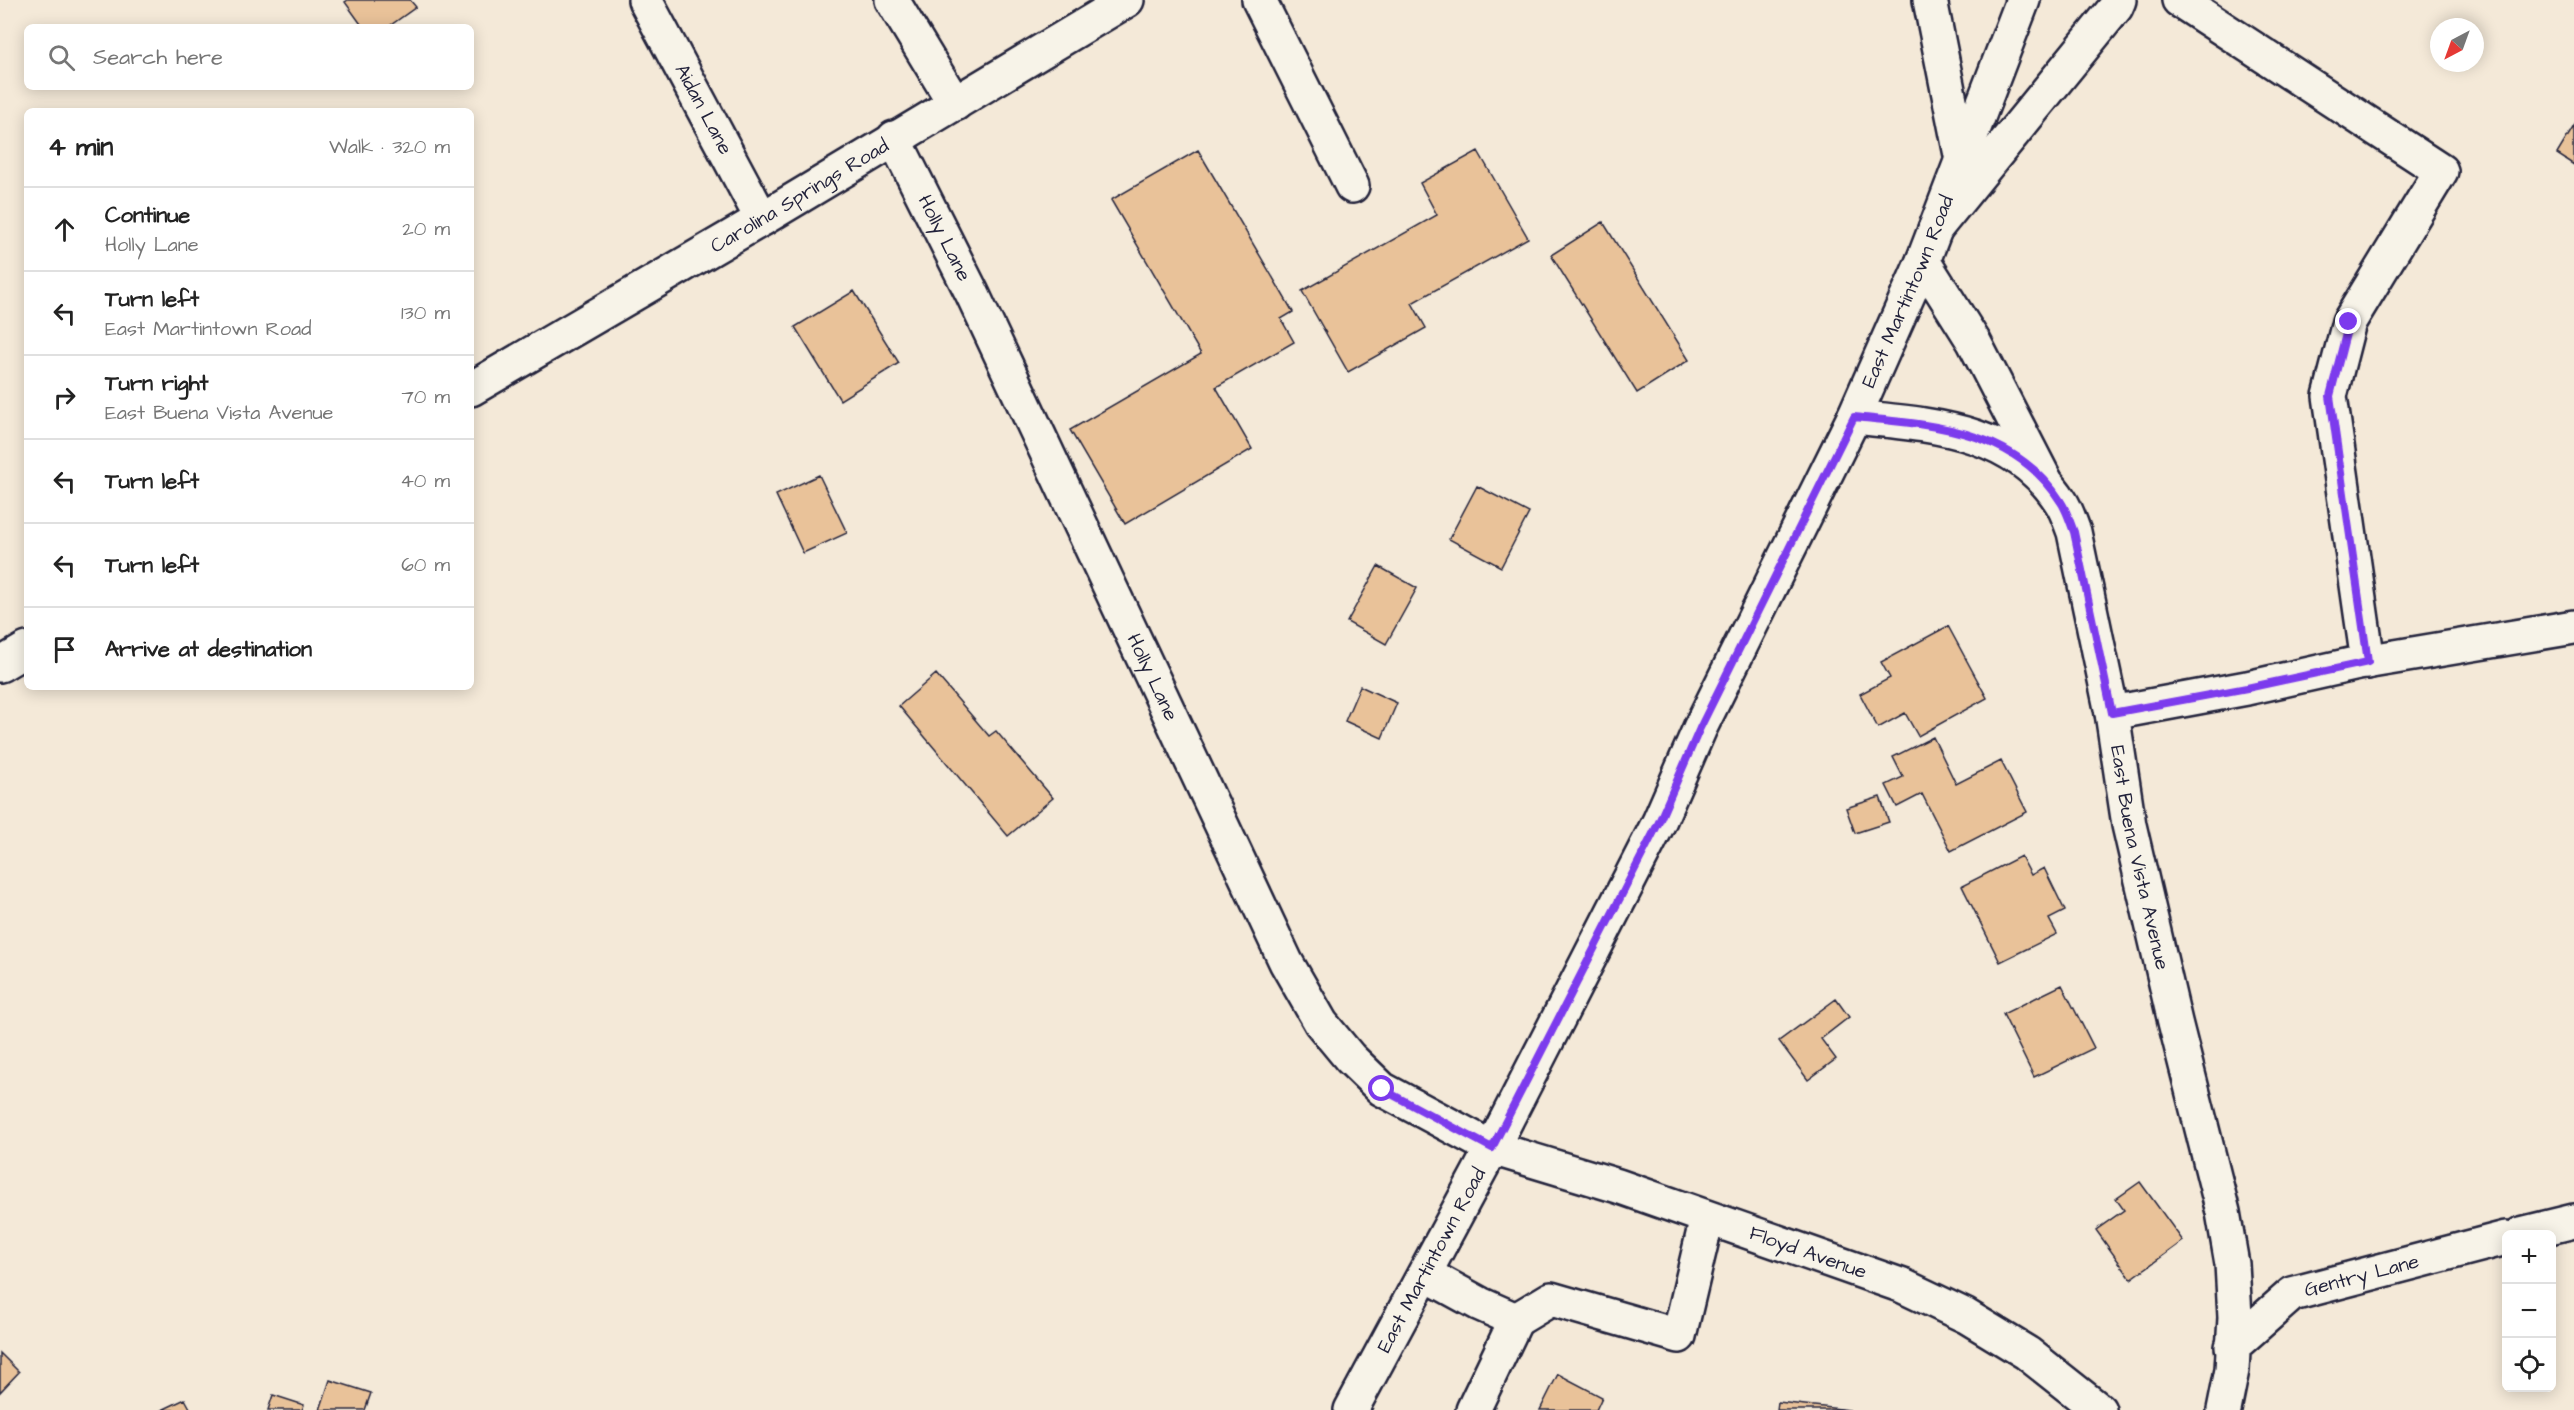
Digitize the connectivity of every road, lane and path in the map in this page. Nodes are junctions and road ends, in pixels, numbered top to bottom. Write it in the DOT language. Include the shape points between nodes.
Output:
graph roads {
  1 [pos="645,0"];
  2 [pos="892,0"];
  3 [pos="1127,0"];
  4 [pos="1259,0"];
  5 [pos="1930,0"];
  6 [pos="2023,0"];
  7 [pos="2119,0"];
  8 [pos="2179,0"];
  9 [pos="955,104"];
  10 [pos="894,138"];
  11 [pos="1962,160"];
  12 [pos="1352,186"];
  13 [pos="762,219"];
  14 [pos="1935,229"];
  15 [pos="1923,261"];
  16 [pos="474,387"];
  17 [pos="1854,417"];
  18 [pos="2045,480"];
  19 [pos="2574,627"];
  20 [pos="24,651"];
  21 [pos="2368,662"];
  22 [pos="0,665"];
  23 [pos="2112,713"];
  24 [pos="1492,1148"];
  25 [pos="1707,1218"];
  26 [pos="2574,1221"];
  27 [pos="2537,1230"];
  28 [pos="2502,1239"];
  29 [pos="1425,1274"];
  30 [pos="1516,1320"];
  31 [pos="2232,1347"];
  32 [pos="1352,1410"];
  33 [pos="1473,1410"];
  34 [pos="2099,1410"];
  35 [pos="2224,1410"];
  1 -- 13 [label="main road, Aidan Lane"];
  2 -- 9 [label="main road"];
  3 -- 9 [label="main road, Carolina Springs Road"];
  4 -- 12 [label="main road"];
  5 -- 11 [label="main road"];
  6 -- 11 [label="main road, East Martintown Road"];
  7 -- 14 [label="main road"];
  8 -- 21 [label="main road" via="2441,171 2349,322 2330,396"];
  9 -- 10 [label="main road, Carolina Springs Road"];
  10 -- 13 [label="main road, Carolina Springs Road"];
  10 -- 24 [label="main road, Holly Lane" via="972,293 1286,962 1321,1023 1382,1089"];
  11 -- 14 [label="main road, East Martintown Road"];
  13 -- 16 [label="main road, Carolina Springs Road"];
  14 -- 15 [label="main road, East Martintown Road"];
  15 -- 17 [label="main road, East Martintown Road"];
  15 -- 18 [label="main road" via="1974,342"];
  17 -- 18 [label="main road, East Buena Vista Avenue" via="1937,425 2007,449"];
  17 -- 24 [label="main road, East Martintown Road" via="1700,728 1659,822"];
  18 -- 23 [label="main road, East Buena Vista Avenue" via="2063,504 2074,532"];
  19 -- 21 [label="main road"];
  20 -- 22 [label="main road"];
  21 -- 23 [label="main road"];
  23 -- 31 [label="main road, East Buena Vista Avenue" via="2129,825 2223,1212 2232,1264"];
  24 -- 25 [label="main road, Floyd Avenue"];
  24 -- 29 [label="main road, East Martintown Road"];
  25 -- 30 [label="main road" via="1679,1336 1551,1299"];
  25 -- 34 [label="main road, Floyd Avenue" via="1893,1283 1966,1316 2027,1353"];
  26 -- 27 [label="main road"];
  28 -- 31 [label="main road, Gentry Lane" via="2292,1294"];
  29 -- 30 [label="main road"];
  29 -- 32 [label="main road, East Martintown Road"];
  30 -- 33 [label="main road"];
  31 -- 35 [label="main road, East Buena Vista Avenue"];
}
